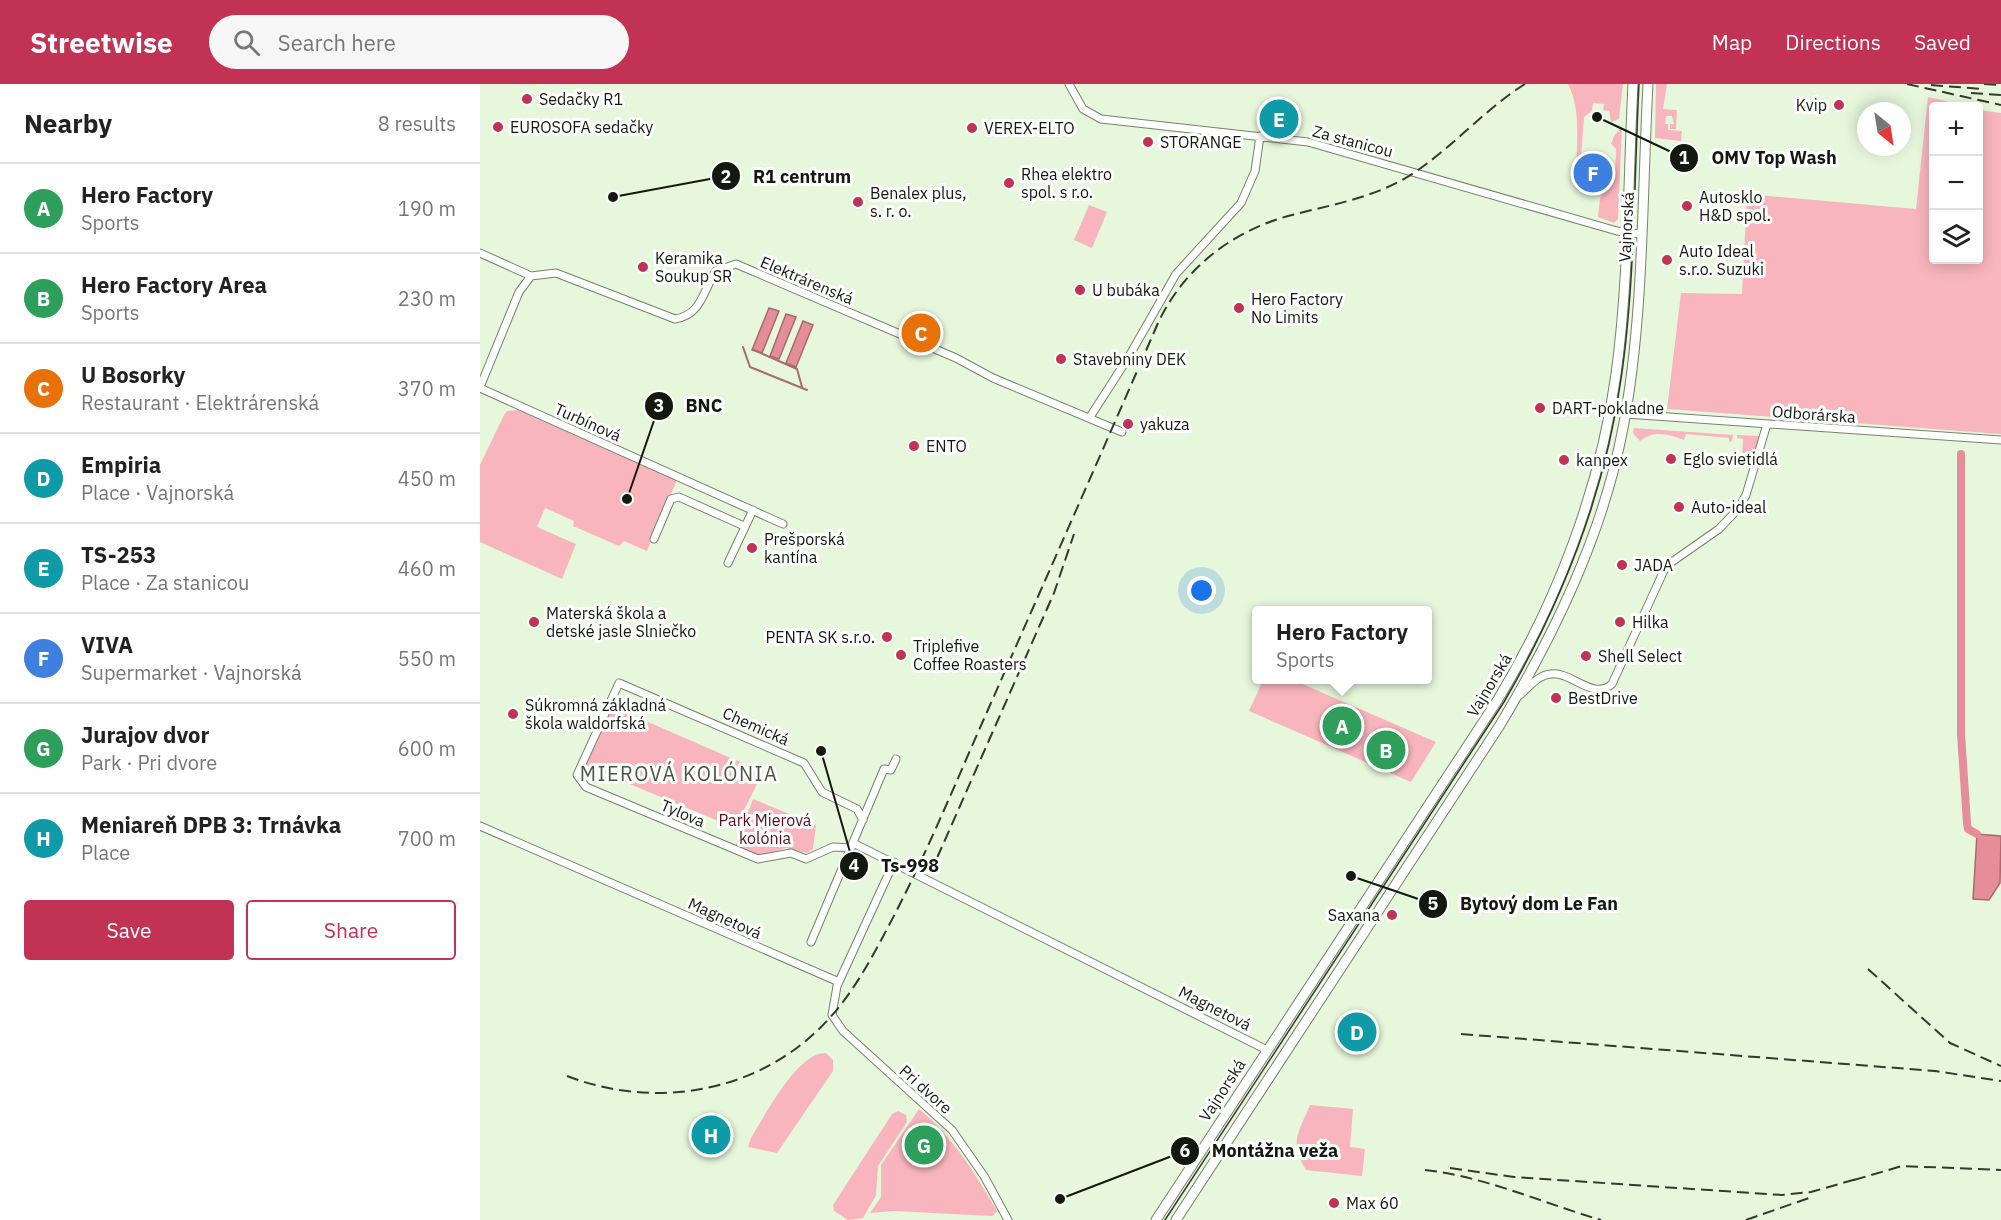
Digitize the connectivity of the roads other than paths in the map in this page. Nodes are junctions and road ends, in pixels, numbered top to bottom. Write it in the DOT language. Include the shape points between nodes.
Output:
graph roads {
  1 [pos="1069,84"];
  2 [pos="1633,84"];
  3 [pos="1648,84"];
  4 [pos="1260,136"];
  5 [pos="1626,233"];
  6 [pos="1640,234"];
  7 [pos="480,253"];
  8 [pos="531,276"];
  9 [pos="480,387"];
  10 [pos="1609,412"];
  11 [pos="1626,414"];
  12 [pos="1090,417"];
  13 [pos="1767,424"];
  14 [pos="1122,432"];
  15 [pos="2001,440"];
  16 [pos="753,510"];
  17 [pos="783,524"];
  18 [pos="744,526"];
  19 [pos="654,539"];
  20 [pos="728,563"];
  21 [pos="1517,698"];
  22 [pos="896,759"];
  23 [pos="577,776"];
  24 [pos="863,820"];
  25 [pos="480,826"];
  26 [pos="852,846"];
  27 [pos="894,862"];
  28 [pos="811,942"];
  29 [pos="838,982"];
  30 [pos="1267,1050"];
  31 [pos="1008,1220"];
  32 [pos="1156,1220"];
  33 [pos="1176,1220"];
  1 -- 4 [label="street, Za stanicou" via="1083,109 1101,120"];
  2 -- 5 [label="main road, Vajnorská"];
  3 -- 6 [label="main road, Vajnorská"];
  4 -- 5 [label="street, Za stanicou" via="1308,142"];
  4 -- 12 [label="street" via="1256,171 1241,203 1176,274"];
  5 -- 6 [label="street, Za stanicou"];
  5 -- 10 [label="main road, Vajnorská" via="1619,343"];
  6 -- 11 [label="main road, Vajnorská"];
  7 -- 8 [label="street, Elektrárenská"];
  8 -- 9 [label="street" via="519,292"];
  8 -- 12 [label="street, Elektrárenská" via="556,273 675,319 696,310 716,271 736,264"];
  9 -- 16 [label="street, Turbínová"];
  10 -- 11 [label="main road"];
  10 -- 30 [label="main road, Vajnorská" via="1581,523 1559,582 1526,651 1470,744"];
  11 -- 13 [label="street, Odborárska"];
  11 -- 21 [label="main road, Vajnorská" via="1612,475 1582,563 1555,626"];
  12 -- 14 [label="street, Elektrárenská"];
  13 -- 15 [label="street, Odborárska"];
  13 -- 21 [label="street" via="1741,507 1728,522 1666,566 1617,678 1605,689 1597,689 1553,673 1543,676"];
  16 -- 17 [label="street, Turbínová"];
  16 -- 18 [label="street"];
  18 -- 19 [label="street" via="679,497 671,500"];
  18 -- 20 [label="street"];
  21 -- 33 [label="main road, Vajnorská"];
  22 -- 24 [label="street" via="891,770 884,769"];
  23 -- 24 [label="street, Chemická" via="617,685 626,684 804,763 822,792 857,809"];
  23 -- 26 [label="street, Tylova" via="586,787 758,860 791,853 806,860 833,847"];
  24 -- 26 [label="street"];
  25 -- 29 [label="street, Magnetová"];
  26 -- 27 [label="street, Magnetová"];
  26 -- 28 [label="street"];
  27 -- 29 [label="street"];
  27 -- 30 [label="street, Magnetová"];
  29 -- 31 [label="street, Pri dvore" via="832,1007 837,1024 952,1130"];
  30 -- 32 [label="main road, Vajnorská"];
}
